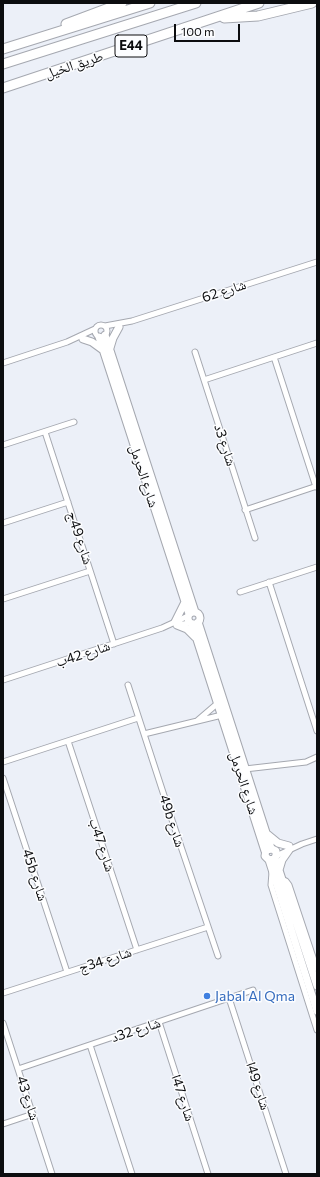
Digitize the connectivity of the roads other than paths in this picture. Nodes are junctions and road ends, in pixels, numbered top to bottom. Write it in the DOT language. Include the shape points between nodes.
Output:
graph roads {
  1 [pos="122,3"];
  2 [pos="150,3"];
  3 [pos="196,3"];
  4 [pos="259,3"];
  5 [pos="312,3"];
  6 [pos="217,17"];
  7 [pos="7,48"];
  8 [pos="3,64"];
  9 [pos="3,88"];
  10 [pos="317,262"];
  11 [pos="132,321"];
  12 [pos="105,326"];
  13 [pos="119,328"];
  14 [pos="95,329"];
  15 [pos="102,335"];
  16 [pos="83,339"];
  17 [pos="67,342"];
  18 [pos="317,343"];
  19 [pos="107,351"];
  20 [pos="195,352"];
  21 [pos="274,357"];
  22 [pos="3,363"];
  23 [pos="204,380"];
  24 [pos="74,422"];
  25 [pos="45,432"];
  26 [pos="3,445"];
  27 [pos="317,487"];
  28 [pos="68,502"];
  29 [pos="245,510"];
  30 [pos="3,523"];
  31 [pos="255,538"];
  32 [pos="317,567"];
  33 [pos="90,571"];
  34 [pos="269,582"];
  35 [pos="240,592"];
  36 [pos="3,599"];
  37 [pos="185,602"];
  38 [pos="192,618"];
  39 [pos="176,623"];
  40 [pos="197,640"];
  41 [pos="114,644"];
  42 [pos="3,680"];
  43 [pos="128,685"];
  44 [pos="218,703"];
  45 [pos="222,715"];
  46 [pos="138,718"];
  47 [pos="196,721"];
  48 [pos="317,731"];
  49 [pos="144,734"];
  50 [pos="68,741"];
  51 [pos="317,757"];
  52 [pos="3,762"];
  53 [pos="245,769"];
  54 [pos="3,778"];
  55 [pos="266,832"];
  56 [pos="317,839"];
  57 [pos="289,848"];
  58 [pos="269,849"];
  59 [pos="273,858"];
  60 [pos="278,874"];
  61 [pos="208,927"];
  62 [pos="136,950"];
  63 [pos="218,956"];
  64 [pos="317,969"];
  65 [pos="67,972"];
  66 [pos="317,986"];
  67 [pos="253,990"];
  68 [pos="3,993"];
  69 [pos="229,998"];
  70 [pos="317,1011"];
  71 [pos="159,1022"];
  72 [pos="3,1023"];
  73 [pos="317,1030"];
  74 [pos="90,1045"];
  75 [pos="18,1069"];
  76 [pos="33,1114"];
  77 [pos="3,1124"];
  78 [pos="52,1174"];
  79 [pos="132,1174"];
  80 [pos="208,1174"];
  81 [pos="286,1174"];
  1 -- 7 [label="highway"];
  2 -- 7 [label="highway"];
  3 -- 8 [label="highway, طريق الخيل / E44"];
  4 -- 6 [label="highway, طريق الخيل / E44"];
  5 -- 6 [label="highway" via="258,16"];
  6 -- 9 [label="highway, طريق الخيل / E44"];
  10 -- 11 [label="street, شارع 62"];
  11 -- 12 [label="street, شارع 62"];
  11 -- 13 [label="street, شارع 62"];
  12 -- 14 [label="street, شارع 62" via="100,325"];
  12 -- 15 [label="street" via="107,328"];
  13 -- 15 [label="street, شارع 62"];
  13 -- 19 [label="street"];
  14 -- 15 [label="street"];
  14 -- 17 [label="street, شارع 62"];
  15 -- 16 [label="street, شارع 62"];
  15 -- 19 [label="street, شارع الحرمل"];
  16 -- 17 [label="street, شارع 62"];
  16 -- 19 [label="street"];
  17 -- 22 [label="street"];
  18 -- 21 [label="street"];
  19 -- 37 [label="street, شارع الحرمل"];
  19 -- 38 [label="street, شارع الحرمل"];
  20 -- 23 [label="street, شارع 3د"];
  21 -- 23 [label="street"];
  21 -- 27 [label="street"];
  23 -- 29 [label="street, شارع 3د"];
  24 -- 25 [label="street"];
  25 -- 26 [label="street"];
  25 -- 28 [label="street, شارع 49ج"];
  27 -- 29 [label="street"];
  28 -- 30 [label="street"];
  28 -- 33 [label="street, شارع 49ج"];
  29 -- 31 [label="street, شارع 3د"];
  32 -- 34 [label="street"];
  33 -- 36 [label="street"];
  33 -- 41 [label="street, شارع 49ج"];
  34 -- 35 [label="street"];
  34 -- 48 [label="street"];
  37 -- 38 [label="street, شارع الحرمل"];
  37 -- 39 [label="street"];
  38 -- 39 [label="street, شارع 42ب"];
  38 -- 40 [label="street, شارع الحرمل"];
  38 -- 53 [label="street, شارع الحرمل"];
  39 -- 40 [label="street" via="191,632"];
  39 -- 41 [label="street, شارع 42ب"];
  40 -- 44 [label="street, شارع الحرمل"];
  41 -- 42 [label="street, شارع 42ب"];
  43 -- 46 [label="street, 49b شارع"];
  44 -- 45 [label="street, شارع الحرمل"];
  44 -- 47 [label="street"];
  45 -- 47 [label="street"];
  45 -- 58 [label="street, شارع الحرمل"];
  46 -- 49 [label="street, 49b شارع"];
  46 -- 50 [label="street"];
  47 -- 49 [label="street"];
  49 -- 61 [label="street, 49b شارع"];
  50 -- 52 [label="street"];
  50 -- 62 [label="street, شارع 47ب"];
  51 -- 53 [label="street" via="306,762"];
  53 -- 55 [label="street, شارع الحرمل"];
  54 -- 65 [label="street, 45b شارع"];
  55 -- 57 [label="street" via="278,843"];
  55 -- 58 [label="street, شارع الحرمل"];
  56 -- 57 [label="street"];
  57 -- 58 [label="street"];
  57 -- 59 [label="street"];
  57 -- 60 [label="street"];
  58 -- 59 [label="street" via="276,851"];
  58 -- 59 [label="street" via="265,856"];
  59 -- 60 [label="street"];
  60 -- 64 [label="street" via="289,885"];
  60 -- 66 [label="street"];
  60 -- 70 [label="street"];
  60 -- 73 [label="street" via="271,876 271,885"];
  61 -- 62 [label="street, شارع 34ج"];
  61 -- 63 [label="street, 49b شارع"];
  62 -- 65 [label="street, شارع 34ج"];
  65 -- 68 [label="street, شارع 34ج"];
  67 -- 69 [label="street, شارع 32د"];
  69 -- 71 [label="street, شارع 32د"];
  69 -- 81 [label="street, شارع 49ا"];
  71 -- 74 [label="street, شارع 32د"];
  71 -- 80 [label="street, شارع 47ا"];
  72 -- 75 [label="street, شارع 43"];
  74 -- 75 [label="street, شارع 32د"];
  74 -- 79 [label="street"];
  75 -- 76 [label="street, شارع 43"];
  76 -- 77 [label="street"];
  76 -- 78 [label="street, شارع 43"];
}
